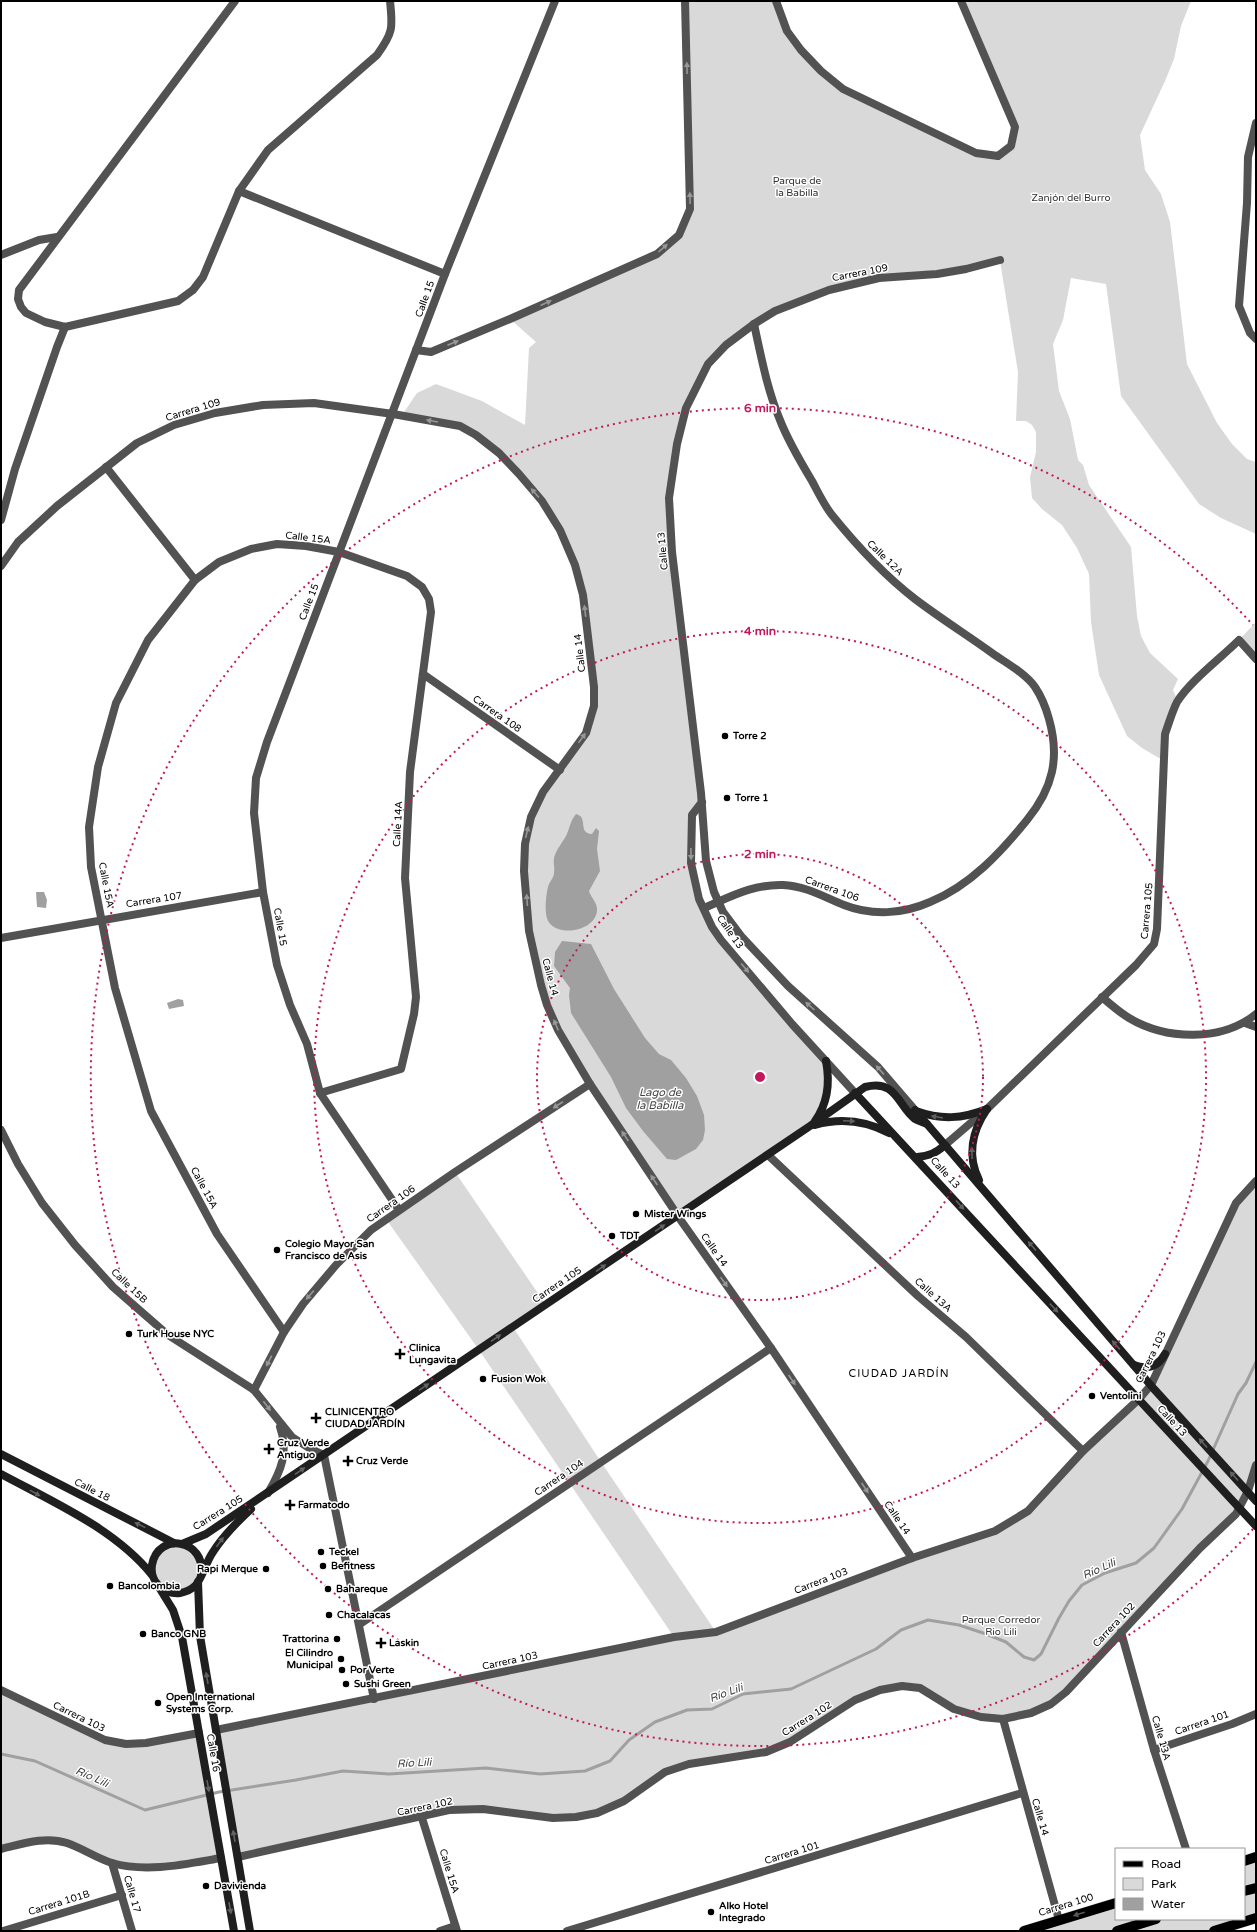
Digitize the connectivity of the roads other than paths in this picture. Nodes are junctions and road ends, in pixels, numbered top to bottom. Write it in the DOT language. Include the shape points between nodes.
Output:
graph roads {
  1 [pos="235,1"];
  2 [pos="390,1"];
  3 [pos="555,1"];
  4 [pos="685,1"];
  5 [pos="776,1"];
  6 [pos="961,1"];
  7 [pos="1256,123"];
  8 [pos="239,192"];
  9 [pos="57,237"];
  10 [pos="1,255"];
  11 [pos="1000,260"];
  12 [pos="445,274"];
  13 [pos="754,324"];
  14 [pos="65,328"];
  15 [pos="1256,339"];
  16 [pos="416,350"];
  17 [pos="393,414"];
  18 [pos="106,467"];
  19 [pos="1,520"];
  20 [pos="339,552"];
  21 [pos="1,566"];
  22 [pos="195,580"];
  23 [pos="1256,659"];
  24 [pos="423,674"];
  25 [pos="1055,761"];
  26 [pos="560,770"];
  27 [pos="702,802"];
  28 [pos="263,892"];
  29 [pos="718,902"];
  30 [pos="704,908"];
  31 [pos="102,919"];
  32 [pos="1,938"];
  33 [pos="1102,997"];
  34 [pos="1256,1014"];
  35 [pos="1245,1023"];
  36 [pos="1256,1027"];
  37 [pos="826,1061"];
  38 [pos="590,1084"];
  39 [pos="855,1092"];
  40 [pos="320,1093"];
  41 [pos="915,1110"];
  42 [pos="987,1110"];
  43 [pos="927,1124"];
  44 [pos="810,1126"];
  45 [pos="1,1130"];
  46 [pos="895,1136"];
  47 [pos="945,1145"];
  48 [pos="768,1155"];
  49 [pos="917,1157"];
  50 [pos="1256,1181"];
  51 [pos="984,1190"];
  52 [pos="399,1210"];
  53 [pos="678,1216"];
  54 [pos="284,1332"];
  55 [pos="770,1348"];
  56 [pos="1165,1354"];
  57 [pos="1134,1364"];
  58 [pos="1151,1385"];
  59 [pos="254,1390"];
  60 [pos="1139,1399"];
  61 [pos="279,1422"];
  62 [pos="1083,1451"];
  63 [pos="1,1454"];
  64 [pos="324,1455"];
  65 [pos="1256,1465"];
  66 [pos="1,1474"];
  67 [pos="1248,1491"];
  68 [pos="268,1493"];
  69 [pos="1256,1501"];
  70 [pos="1240,1508"];
  71 [pos="1256,1526"];
  72 [pos="178,1544"];
  73 [pos="912,1558"];
  74 [pos="153,1576"];
  75 [pos="199,1579"];
  76 [pos="157,1584"];
  77 [pos="360,1624"];
  78 [pos="1121,1632"];
  79 [pos="1,1690"];
  80 [pos="374,1699"];
  81 [pos="1256,1714"];
  82 [pos="1003,1719"];
  83 [pos="216,1730"];
  84 [pos="199,1733"];
  85 [pos="1154,1750"];
  86 [pos="1022,1792"];
  87 [pos="422,1818"];
  88 [pos="1186,1848"];
  89 [pos="1,1849"];
  90 [pos="238,1857"];
  91 [pos="1256,1857"];
  92 [pos="221,1858"];
  93 [pos="1245,1861"];
  94 [pos="112,1863"];
  95 [pos="1256,1888"];
  96 [pos="1245,1891"];
  97 [pos="122,1895"];
  98 [pos="1115,1902"];
  99 [pos="1256,1918"];
  100 [pos="1059,1920"];
  101 [pos="1153,1920"];
  102 [pos="456,1928"];
  103 [pos="3,1931"];
  104 [pos="132,1931"];
  105 [pos="234,1931"];
  106 [pos="250,1931"];
  107 [pos="440,1931"];
  108 [pos="567,1931"];
  109 [pos="1024,1931"];
  110 [pos="1118,1931"];
  111 [pos="1214,1931"];
  1 -- 9 [label="street"];
  2 -- 8 [label="street" via="391,28 377,55 268,150"];
  3 -- 12 [label="street, Calle 15"];
  16 -- 4 [label="street, one-way" via="431,352 510,319 657,254 679,235 690,208"];
  5 -- 6 [label="street" via="787,31 801,50 843,90 976,153 998,156 1011,146 1015,127"];
  7 -- 15 [label="street" via="1248,157 1239,306 1250,333"];
  8 -- 12 [label="street"];
  8 -- 14 [label="street" via="203,277 193,290 178,301"];
  9 -- 10 [label="street" via="39,240"];
  9 -- 14 [label="street" via="19,290 18,299 26,313"];
  11 -- 13 [label="street, Carrera 109" via="966,270 879,278 829,290 776,311"];
  12 -- 16 [label="street, Calle 15"];
  13 -- 25 [label="street, Calle 12A" via="768,385 780,420 795,452 830,512 881,570 914,598 1001,659 1034,686 1046,707 1053,733"];
  13 -- 27 [label="street, Calle 13" via="726,345 708,364 686,408 677,444 669,498 672,552"];
  14 -- 19 [label="street" via="17,462"];
  16 -- 17 [label="street, Calle 15"];
  17 -- 18 [label="street, Carrera 109" via="314,403 263,405 214,413 174,425 137,443"];
  17 -- 20 [label="street, Calle 15"];
  26 -- 17 [label="street, Calle 14, one-way" via="586,733 594,706 583,595 575,565 560,530 542,501 519,474 499,453 476,435 460,426"];
  18 -- 21 [label="street, Carrera 109" via="57,506 18,542"];
  18 -- 22 [label="street"];
  20 -- 22 [label="street, Calle 15A" via="277,544 250,549 219,562"];
  20 -- 24 [label="street, Calle 14A" via="407,576 422,587 429,598 431,612"];
  20 -- 28 [label="street, Calle 15" via="267,742 256,778 254,813"];
  22 -- 31 [label="street, Calle 15A" via="148,640 116,703 98,766 89,828 91,867"];
  23 -- 33 [label="street, Carrera 105" via="1239,640 1188,689 1173,711 1165,734 1157,928 1154,944"];
  24 -- 26 [label="street, Carrera 108"];
  24 -- 40 [label="street, Calle 14A" via="410,772 405,871 416,997 408,1041 401,1069"];
  25 -- 29 [label="street, Carrera 106" via="1050,783 1037,808 1015,835 977,873 932,902 910,910 882,913 864,911 808,889 782,885 745,890"];
  38 -- 26 [label="street, Calle 14, one-way" via="558,1030 548,1005 529,931 524,871 525,844 531,817 543,792"];
  27 -- 29 [label="street, Calle 13" via="706,861"];
  27 -- 30 [label="street, Calle 13, one-way" via="692,815 690,836 694,884"];
  28 -- 31 [label="street, Carrera 107"];
  28 -- 40 [label="street, Calle 15" via="276,965 307,1044"];
  29 -- 30 [label="street, Carrera 106"];
  41 -- 29 [label="street, Calle 13, one-way" via="878,1067 788,986 742,936"];
  30 -- 37 [label="street, Calle 13, one-way" via="721,940"];
  31 -- 32 [label="street, Carrera 107"];
  31 -- 54 [label="street, Calle 15A" via="115,988 151,1111 218,1234"];
  33 -- 35 [label="street" via="1129,1018 1158,1030 1189,1035 1220,1032"];
  33 -- 42 [label="street, Carrera 105"];
  34 -- 35 [label="street"];
  35 -- 36 [label="street"];
  37 -- 39 [label="street, Calle 13"];
  37 -- 44 [label="main road" via="829,1075 825,1102"];
  38 -- 52 [label="street, Carrera 106, one-way"];
  53 -- 38 [label="street, Calle 14, one-way"];
  39 -- 43 [label="main road" via="870,1086 885,1087 898,1097 915,1119"];
  39 -- 44 [label="main road, Carrera 105"];
  39 -- 46 [label="main road, Calle 13"];
  40 -- 52 [label="street, Calle 15"];
  42 -- 41 [label="main road, one-way" via="957,1118 942,1118"];
  41 -- 43 [label="main road, Calle 13"];
  42 -- 47 [label="street, Carrera 105"];
  51 -- 42 [label="main road, one-way" via="975,1172 972,1146 974,1133"];
  43 -- 47 [label="main road, Calle 13"];
  44 -- 46 [label="main road, one-way" via="839,1121 854,1122 882,1129"];
  44 -- 48 [label="main road, Carrera 105"];
  45 -- 59 [label="street, Calle 15B" via="42,1203 113,1287 168,1334"];
  46 -- 49 [label="main road, Calle 13"];
  47 -- 49 [label="main road" via="937,1152"];
  47 -- 51 [label="main road, Calle 13"];
  48 -- 53 [label="main road, Carrera 105"];
  48 -- 62 [label="street, Calle 13A" via="918,1296 966,1337"];
  49 -- 60 [label="main road, Calle 13, one-way"];
  50 -- 56 [label="street, Carrera 103" via="1236,1203"];
  57 -- 51 [label="main road, Calle 13, one-way"];
  52 -- 54 [label="street, Carrera 106, one-way" via="371,1230 336,1265 303,1304"];
  53 -- 55 [label="street, Calle 14, one-way"];
  64 -- 53 [label="main road, Carrera 105, one-way"];
  54 -- 59 [label="street, Carrera 106, one-way"];
  55 -- 73 [label="street, Calle 14, one-way"];
  55 -- 77 [label="street, Carrera 104"];
  56 -- 57 [label="main road" via="1159,1363 1150,1367"];
  56 -- 58 [label="street, Carrera 103"];
  57 -- 58 [label="main road, Calle 13"];
  58 -- 60 [label="street, Carrera 103"];
  67 -- 58 [label="main road, Calle 13, one-way"];
  59 -- 61 [label="street, Calle 15B, one-way"];
  60 -- 62 [label="street, Carrera 103"];
  60 -- 70 [label="main road, Calle 13"];
  61 -- 64 [label="street, Calle 15B" via="292,1437"];
  61 -- 68 [label="street, Calle 15B" via="285,1450 283,1464"];
  62 -- 73 [label="street, Carrera 103" via="1028,1511 995,1531"];
  72 -- 63 [label="main road, Calle 18, one-way"];
  68 -- 64 [label="main road, Carrera 105, one-way"];
  64 -- 77 [label="street"];
  65 -- 67 [label="street, Carrera 102"];
  66 -- 74 [label="main road, one-way" via="98,1527 134,1554"];
  67 -- 69 [label="main road, Calle 13"];
  67 -- 70 [label="street, Carrera 102"];
  68 -- 72 [label="main road, Carrera 105" via="206,1534"];
  75 -- 68 [label="main road, Carrera 105, one-way" via="225,1536"];
  70 -- 71 [label="main road, Calle 13"];
  70 -- 78 [label="street, Carrera 102"];
  72 -- 74 [label="main road" via="166,1546 159,1551 154,1558"];
  72 -- 75 [label="main road" via="189,1546 198,1556 201,1562"];
  73 -- 80 [label="street, Carrera 103" via="716,1632 674,1637"];
  74 -- 76 [label="main road"];
  75 -- 76 [label="main road" via="189,1590 178,1594 166,1591"];
  83 -- 75 [label="main road, Calle 16, one-way" via="200,1636"];
  76 -- 84 [label="main road, Calle 16" via="173,1610 182,1637"];
  77 -- 80 [label="street"];
  78 -- 82 [label="street, Carrera 102" via="1066,1692 1050,1704 1031,1713"];
  78 -- 85 [label="street, Calle 13A"];
  79 -- 84 [label="street, Carrera 103" via="105,1740 126,1744 146,1743"];
  80 -- 83 [label="street, Carrera 103"];
  81 -- 85 [label="street, Carrera 101"];
  82 -- 86 [label="street, Calle 14"];
  82 -- 87 [label="street, Carrera 102" via="981,1717 954,1708 920,1688 902,1686 880,1690 855,1700 790,1742 766,1752 689,1764 665,1772 624,1801 597,1813 553,1818 483,1809 449,1810"];
  90 -- 83 [label="main road, Calle 16, one-way"];
  84 -- 92 [label="main road, Calle 16, one-way"];
  85 -- 88 [label="street, Calle 13A"];
  86 -- 100 [label="street, Calle 14"];
  86 -- 108 [label="street, Carrera 101"];
  87 -- 90 [label="street, Carrera 102"];
  87 -- 102 [label="street, Calle 15A"];
  89 -- 94 [label="street" via="30,1842 66,1843"];
  90 -- 106 [label="main road, Calle 16"];
  91 -- 93 [label="main road"];
  92 -- 94 [label="street" via="168,1867"];
  92 -- 105 [label="main road, Calle 16, one-way"];
  94 -- 97 [label="street, Calle 17"];
  95 -- 96 [label="main road"];
  97 -- 103 [label="street, Carrera 101B"];
  97 -- 104 [label="street, Calle 17"];
  98 -- 100 [label="main road, Carrera 100, one-way"];
  99 -- 111 [label="main road"];
  100 -- 109 [label="main road, Carrera 100"];
  101 -- 110 [label="main road"];
  102 -- 107 [label="street"];
}
